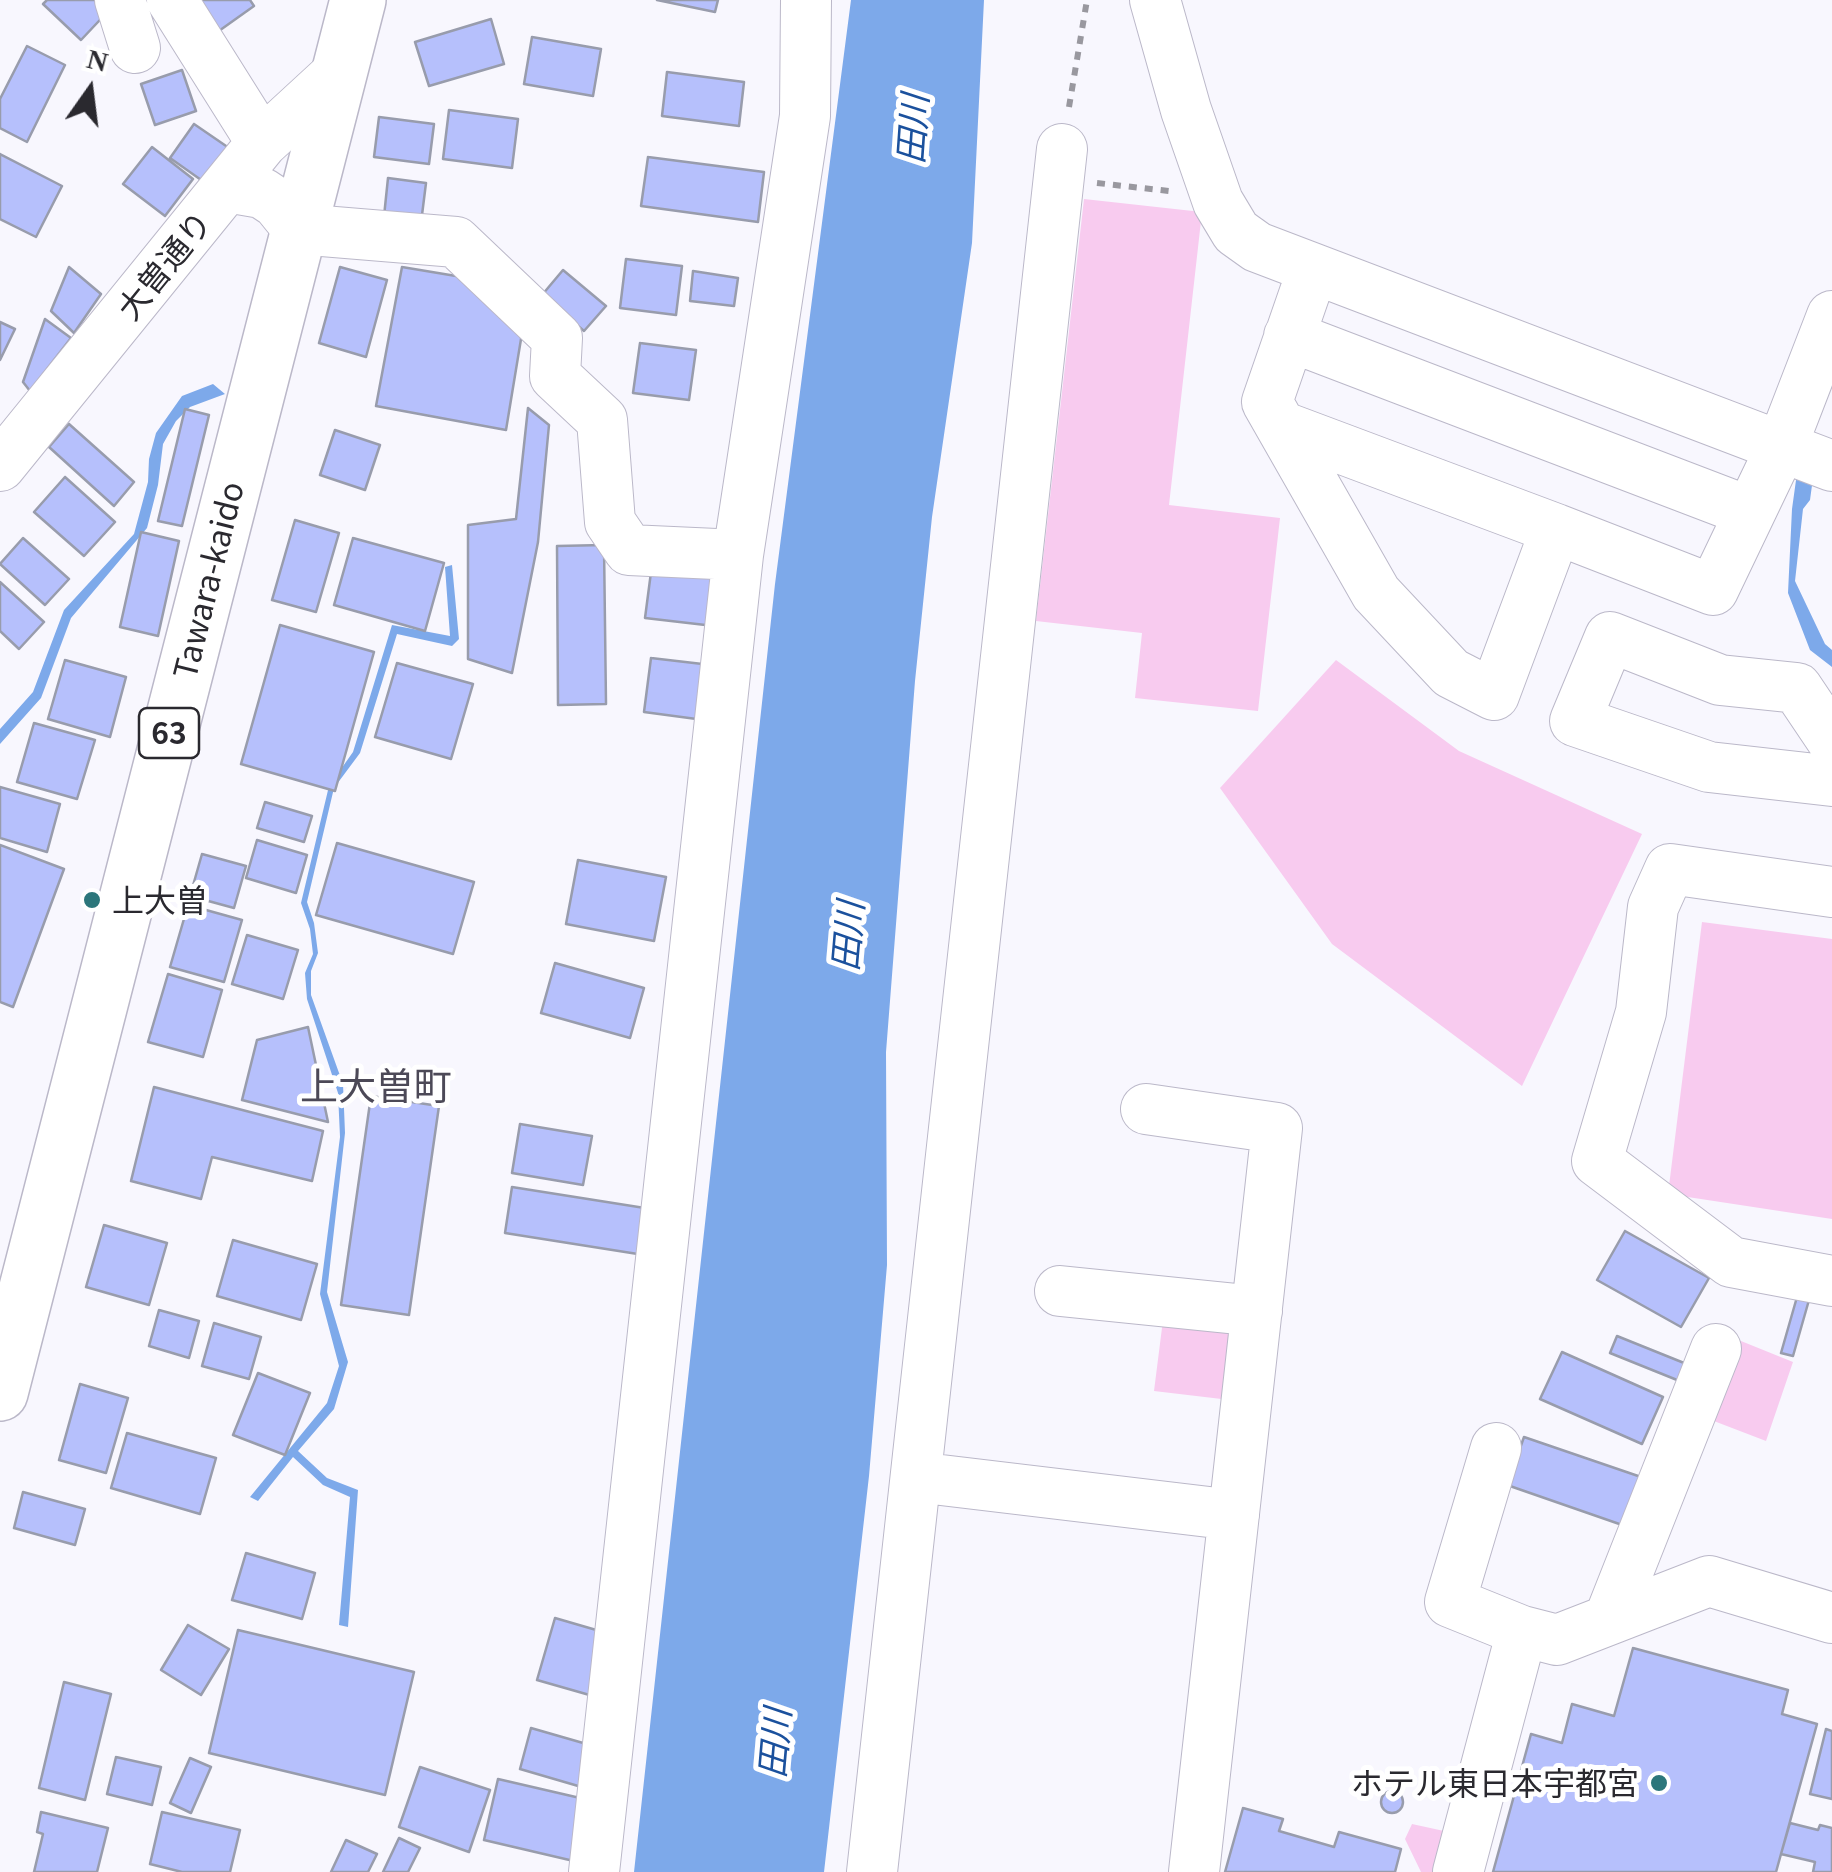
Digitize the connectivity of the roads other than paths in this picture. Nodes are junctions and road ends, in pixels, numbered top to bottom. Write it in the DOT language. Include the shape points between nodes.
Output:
graph roads {
  1 [pos="120,0"];
  2 [pos="172,0"];
  3 [pos="358,0"];
  4 [pos="806,0"];
  5 [pos="1155,0"];
  6 [pos="135,48"];
  7 [pos="338,73"];
  8 [pos="262,143"];
  9 [pos="1072,165"];
  10 [pos="227,186"];
  11 [pos="298,229"];
  12 [pos="1313,268"];
  13 [pos="1832,316"];
  14 [pos="1290,336"];
  15 [pos="1281,426"];
  16 [pos="1781,448"];
  17 [pos="0,466"];
  18 [pos="1831,466"];
  19 [pos="1750,512"];
  20 [pos="1556,528"];
  21 [pos="738,555"];
  22 [pos="1832,740"];
  23 [pos="1832,781"];
  24 [pos="1832,892"];
  25 [pos="1146,1109"];
  26 [pos="1832,1281"];
  27 [pos="1060,1291"];
  28 [pos="1257,1311"];
  29 [pos="1716,1349"];
  30 [pos="0,1392"];
  31 [pos="1496,1448"];
  32 [pos="916,1476"];
  33 [pos="1234,1515"];
  34 [pos="1610,1617"];
  35 [pos="1832,1618"];
  36 [pos="1522,1632"];
  37 [pos="594,1872"];
  38 [pos="872,1872"];
  39 [pos="1194,1872"];
  40 [pos="1458,1872"];
  1 -- 6 [label="street"];
  2 -- 8 [label="street"];
  3 -- 7 [label="main road, Tawara-kaido / 63"];
  4 -- 21 [label="street" via="805,116"];
  5 -- 12 [label="street" via="1218,202 1236,232 1257,247"];
  7 -- 8 [label="street, 大曽通り"];
  7 -- 11 [label="main road, Tawara-kaido / 63"];
  8 -- 10 [label="street, 大曽通り"];
  9 -- 32 [label="street"];
  10 -- 11 [label="street" via="262,193"];
  10 -- 17 [label="street, 大曽通り"];
  11 -- 21 [label="street" via="456,242 557,338 556,376 602,420 610,522 629,550"];
  11 -- 30 [label="main road, Tawara-kaido / 63"];
  12 -- 14 [label="street"];
  12 -- 16 [label="street"];
  13 -- 16 [label="street"];
  14 -- 15 [label="street" via="1267,402"];
  14 -- 19 [label="street"];
  15 -- 20 [label="street"];
  15 -- 20 [label="street" via="1376,594 1450,674 1494,696"];
  16 -- 18 [label="street"];
  16 -- 19 [label="street"];
  19 -- 20 [label="street" via="1713,590"];
  21 -- 37 [label="street"];
  22 -- 23 [label="street" via="1797,688 1720,680 1610,637 1575,721 1709,767"];
  24 -- 26 [label="street" via="1670,869 1653,907 1641,1012 1597,1161 1730,1262"];
  25 -- 28 [label="street" via="1277,1128"];
  27 -- 28 [label="street"];
  28 -- 33 [label="street"];
  29 -- 34 [label="street"];
  31 -- 36 [label="street" via="1450,1602"];
  32 -- 33 [label="street"];
  32 -- 38 [label="street"];
  33 -- 39 [label="street"];
  34 -- 35 [label="street" via="1709,1581"];
  34 -- 36 [label="street" via="1557,1640"];
  36 -- 40 [label="street"];
}
